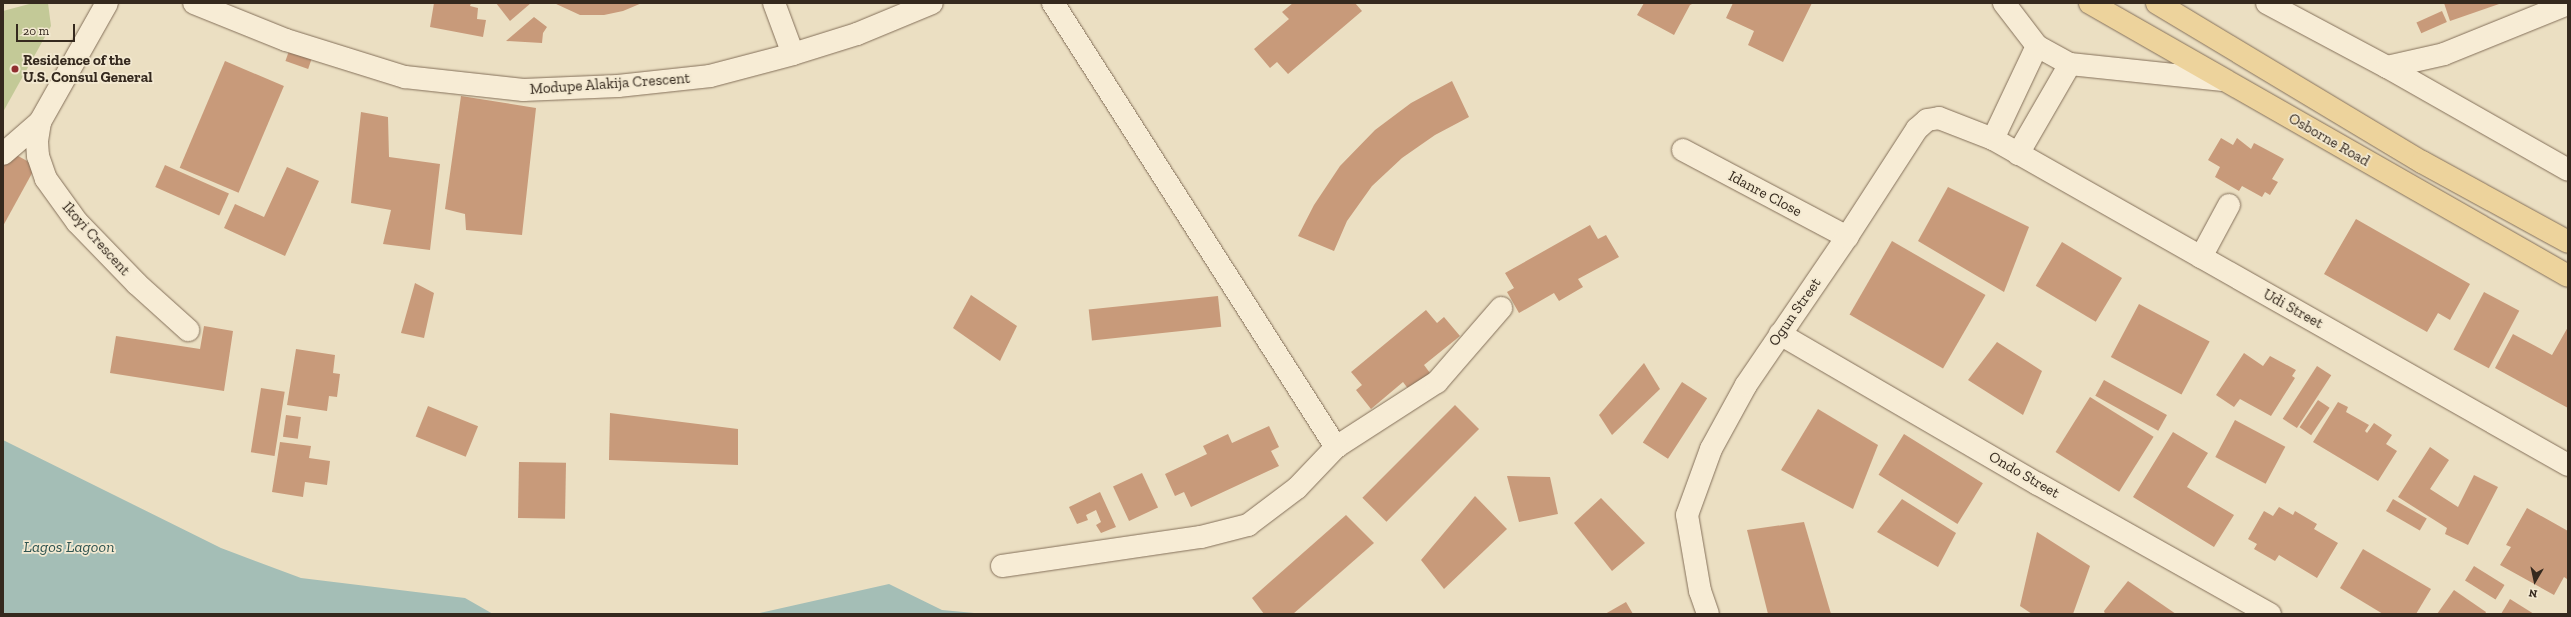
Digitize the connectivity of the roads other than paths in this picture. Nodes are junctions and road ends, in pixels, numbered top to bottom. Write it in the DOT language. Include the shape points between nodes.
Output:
graph roads {
  1 [pos="106,3"];
  2 [pos="194,3"];
  3 [pos="774,3"];
  4 [pos="932,3"];
  5 [pos="1053,3"];
  6 [pos="2004,3"];
  7 [pos="2090,3"];
  8 [pos="2157,3"];
  9 [pos="2267,3"];
  10 [pos="2568,4"];
  11 [pos="2037,46"];
  12 [pos="793,54"];
  13 [pos="2070,64"];
  14 [pos="2387,67"];
  15 [pos="2223,80"];
  16 [pos="40,122"];
  17 [pos="1993,139"];
  18 [pos="1683,150"];
  19 [pos="3,154"];
  20 [pos="2018,154"];
  21 [pos="2568,170"];
  22 [pos="2229,205"];
  23 [pos="1847,237"];
  24 [pos="2568,242"];
  25 [pos="2201,257"];
  26 [pos="2568,276"];
  27 [pos="1502,308"];
  28 [pos="188,330"];
  29 [pos="1780,334"];
  30 [pos="1336,447"];
  31 [pos="2568,465"];
  32 [pos="1002,566"];
  33 [pos="1708,614"];
  34 [pos="2270,614"];
  1 -- 16 [label="street, Ikoyi Crescent"];
  2 -- 12 [label="street, Modupe Alakija Crescent" via="286,40 405,77 523,90 618,86 710,76"];
  3 -- 12 [label="street"];
  4 -- 12 [label="street, Modupe Alakija Crescent" via="857,34"];
  5 -- 30 [label="street"];
  6 -- 11 [label="street"];
  7 -- 15 [label="main road, Osborne Road"];
  8 -- 24 [label="main road, Osborne Road" via="2422,162"];
  9 -- 14 [label="street"];
  10 -- 14 [label="street" via="2444,54"];
  11 -- 13 [label="street"];
  11 -- 17 [label="street"];
  13 -- 15 [label="street"];
  13 -- 20 [label="street"];
  14 -- 21 [label="street"];
  15 -- 26 [label="main road, Osborne Road"];
  16 -- 19 [label="street"];
  16 -- 28 [label="street, Ikoyi Crescent" via="38,156 46,179 55,192 77,222 115,262"];
  17 -- 20 [label="street, Ogun Street"];
  17 -- 23 [label="street, Ogun Street" via="1939,118 1927,120 1917,129"];
  18 -- 23 [label="street, Idanre Close"];
  20 -- 25 [label="street, Udi Street"];
  22 -- 25 [label="street"];
  23 -- 29 [label="street, Ogun Street"];
  25 -- 31 [label="street, Udi Street"];
  27 -- 30 [label="street" via="1437,382"];
  29 -- 33 [label="street, Ogun Street" via="1746,384 1711,449 1688,515 1700,591"];
  29 -- 34 [label="street, Ondo Street" via="2038,484"];
  30 -- 32 [label="street" via="1297,488 1248,525 1200,537"];
}
